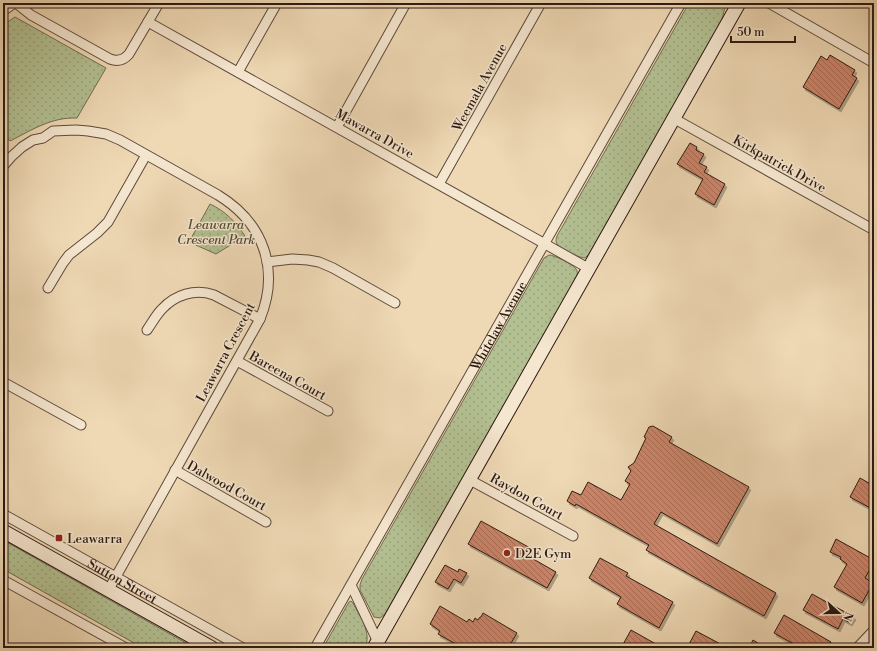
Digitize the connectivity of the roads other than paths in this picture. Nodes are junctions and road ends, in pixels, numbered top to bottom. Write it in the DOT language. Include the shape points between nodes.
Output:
graph roads {
  1 [pos="15,3"];
  2 [pos="159,3"];
  3 [pos="277,3"];
  4 [pos="406,3"];
  5 [pos="541,3"];
  6 [pos="680,3"];
  7 [pos="739,3"];
  8 [pos="769,3"];
  9 [pos="3,11"];
  10 [pos="148,22"];
  11 [pos="874,62"];
  12 [pos="238,72"];
  13 [pos="674,118"];
  14 [pos="337,127"];
  15 [pos="146,155"];
  16 [pos="3,166"];
  17 [pos="439,184"];
  18 [pos="874,230"];
  19 [pos="544,244"];
  20 [pos="267,262"];
  21 [pos="588,268"];
  22 [pos="48,288"];
  23 [pos="395,303"];
  24 [pos="260,319"];
  25 [pos="147,330"];
  26 [pos="237,361"];
  27 [pos="3,382"];
  28 [pos="328,411"];
  29 [pos="81,425"];
  30 [pos="175,470"];
  31 [pos="470,480"];
  32 [pos="3,514"];
  33 [pos="266,522"];
  34 [pos="3,531"];
  35 [pos="573,536"];
  36 [pos="115,577"];
  37 [pos="3,580"];
  38 [pos="351,585"];
  39 [pos="108,589"];
  40 [pos="874,630"];
  41 [pos="376,645"];
  42 [pos="126,648"];
  43 [pos="212,648"];
  44 [pos="243,648"];
  45 [pos="315,648"];
  46 [pos="857,648"];
  1 -- 9 [label="street"];
  1 -- 10 [label="street" via="31,15 114,60 128,56"];
  2 -- 10 [label="street"];
  3 -- 12 [label="street"];
  4 -- 14 [label="street"];
  5 -- 17 [label="street, Weemala Avenue"];
  6 -- 19 [label="street, Whitelaw Avenue"];
  7 -- 13 [label="street"];
  8 -- 11 [label="street"];
  10 -- 12 [label="street, Mawarra Drive"];
  12 -- 14 [label="street, Mawarra Drive"];
  13 -- 18 [label="street, Kirkpatrick Drive"];
  13 -- 21 [label="street"];
  14 -- 17 [label="street, Mawarra Drive"];
  15 -- 16 [label="street, Leawarra Crescent" via="106,134 82,130 53,131 22,147"];
  15 -- 20 [label="street, Leawarra Crescent" via="236,207 255,230"];
  15 -- 22 [label="street" via="108,222 69,255"];
  17 -- 19 [label="street, Mawarra Drive"];
  19 -- 21 [label="street, Mawarra Drive"];
  19 -- 38 [label="street, Whitelaw Avenue"];
  20 -- 23 [label="street" via="292,259 319,262"];
  20 -- 24 [label="street, Leawarra Crescent" via="268,294"];
  21 -- 31 [label="street"];
  24 -- 25 [label="street" via="214,295 195,292 179,297 165,306"];
  24 -- 26 [label="street, Leawarra Crescent"];
  26 -- 28 [label="street, Bareena Court"];
  26 -- 30 [label="street, Leawarra Crescent"];
  27 -- 29 [label="street"];
  30 -- 33 [label="street, Dalwood Court"];
  30 -- 36 [label="street, Leawarra Crescent"];
  31 -- 35 [label="street, Raydon Court"];
  31 -- 41 [label="street"];
  32 -- 36 [label="street, Sutton Street"];
  34 -- 39 [label="street, Sutton Street"];
  36 -- 39 [label="street, Leawarra Crescent"];
  36 -- 44 [label="street, Sutton Street"];
  37 -- 42 [label="street"];
  38 -- 41 [label="street"];
  38 -- 45 [label="street, Whitelaw Avenue"];
  39 -- 43 [label="street, Sutton Street"];
  40 -- 46 [label="street"];
}
